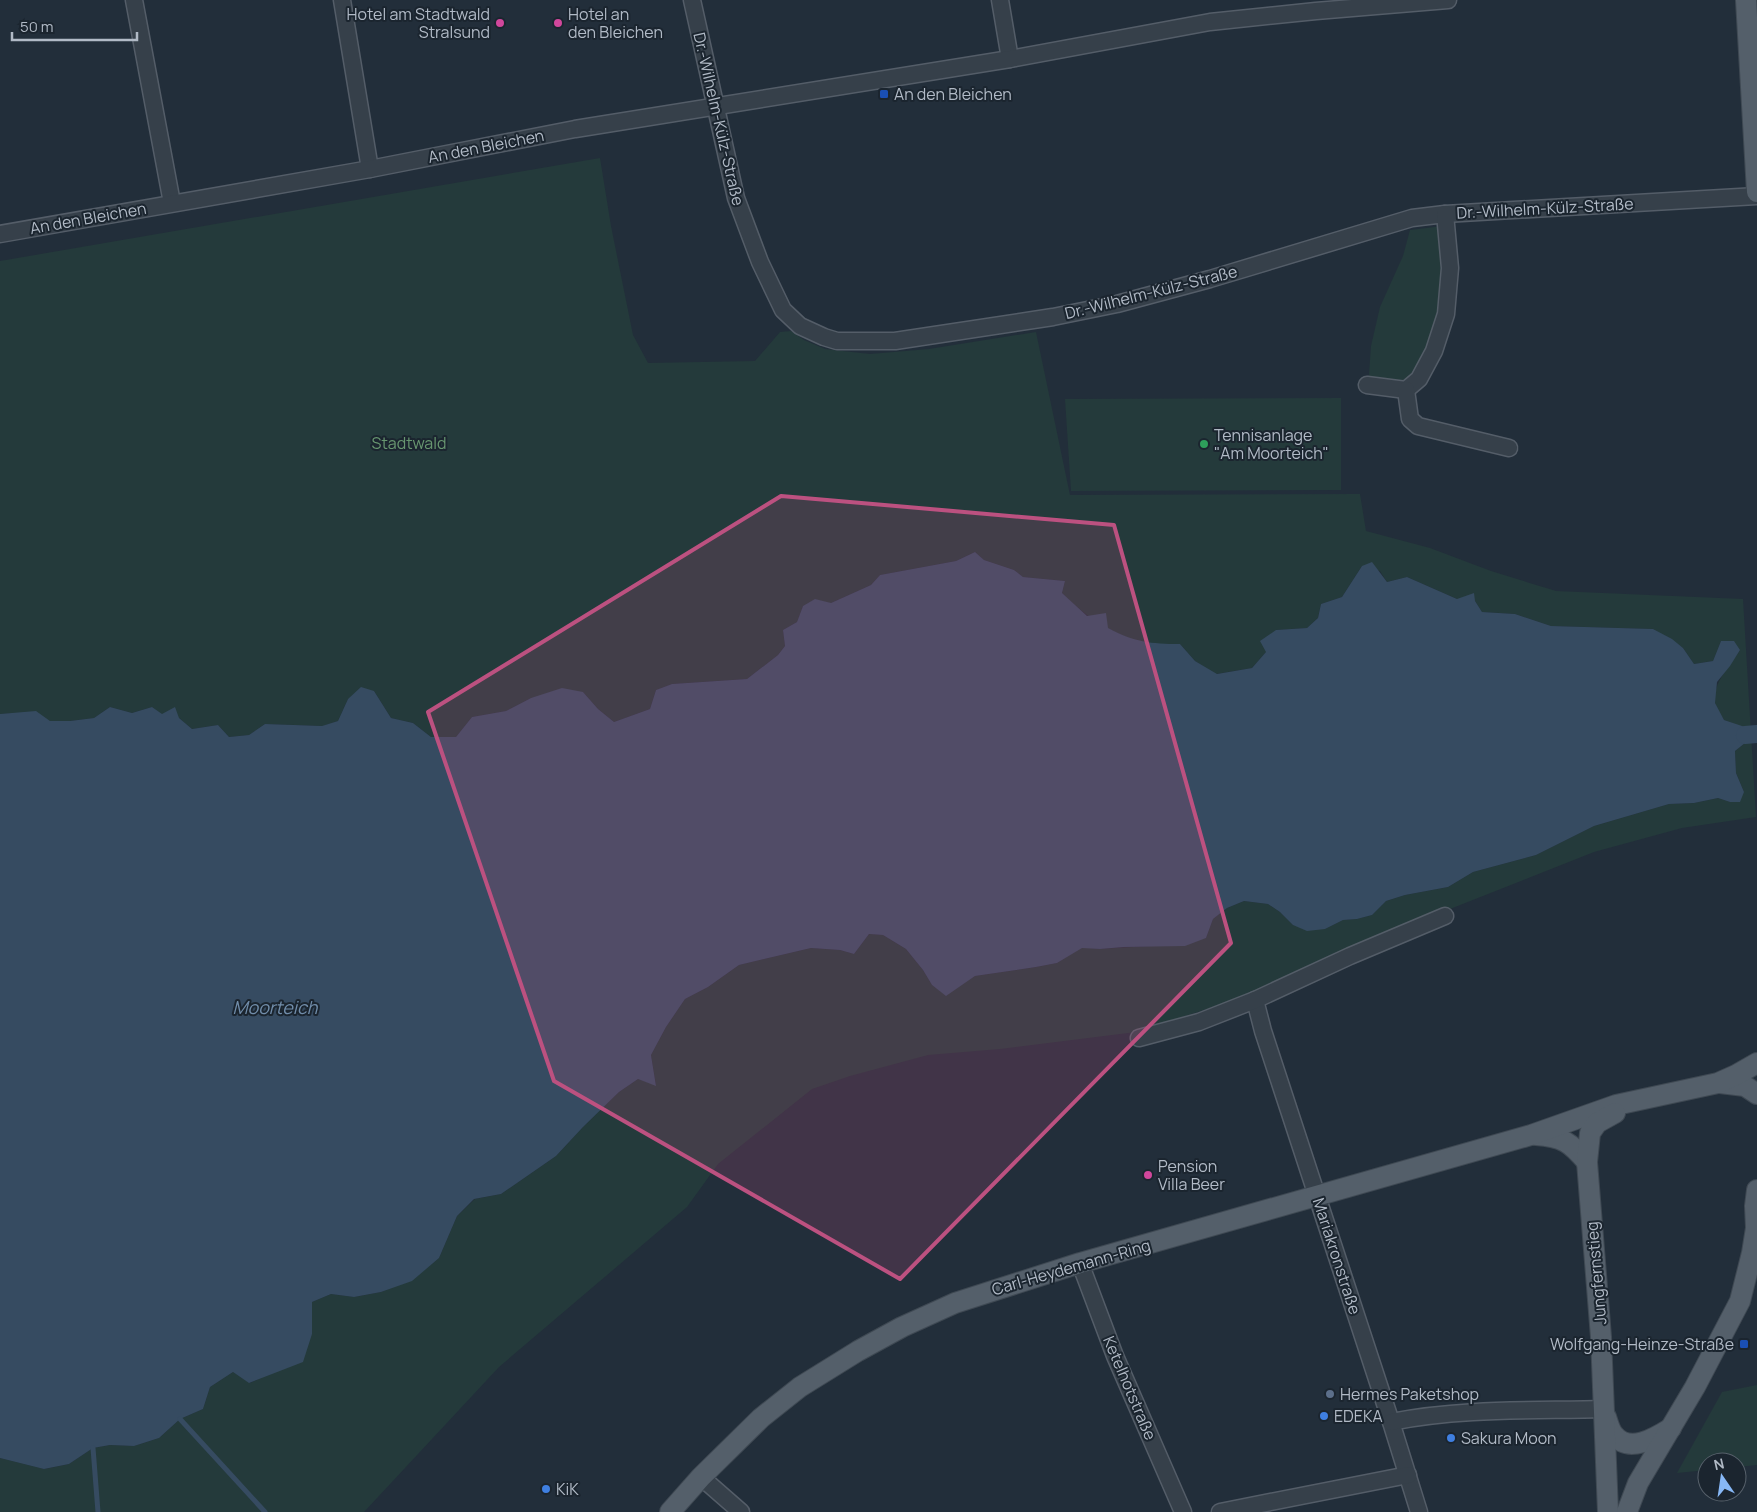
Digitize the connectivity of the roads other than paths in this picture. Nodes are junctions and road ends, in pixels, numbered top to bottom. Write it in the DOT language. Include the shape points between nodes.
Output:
graph roads {
  1 [pos="134,0"];
  2 [pos="342,0"];
  3 [pos="692,0"];
  4 [pos="1000,0"];
  5 [pos="1448,0"];
  6 [pos="1746,0"];
  7 [pos="1010,59"];
  8 [pos="716,106"];
  9 [pos="370,169"];
  10 [pos="1757,192"];
  11 [pos="1757,196"];
  12 [pos="172,203"];
  13 [pos="1445,214"];
  14 [pos="0,234"];
  15 [pos="1367,385"];
  16 [pos="1406,390"];
  17 [pos="1509,448"];
  18 [pos="1445,916"];
  19 [pos="1255,1000"];
  20 [pos="1139,1038"];
  21 [pos="1757,1063"];
  22 [pos="1718,1082"];
  23 [pos="1757,1094"];
  24 [pos="1646,1099"];
  25 [pos="1531,1135"];
  26 [pos="1587,1162"];
  27 [pos="1757,1190"];
  28 [pos="1318,1197"];
  29 [pos="1756,1227"];
  30 [pos="1080,1263"];
  31 [pos="1604,1412"];
  32 [pos="1391,1422"];
  33 [pos="1671,1428"];
  34 [pos="1408,1475"];
  35 [pos="701,1477"];
  36 [pos="670,1512"];
  37 [pos="741,1512"];
  38 [pos="1183,1512"];
  39 [pos="1220,1512"];
  40 [pos="1419,1512"];
  41 [pos="1608,1512"];
  42 [pos="1627,1512"];
  1 -- 12 [label="street"];
  2 -- 9 [label="street"];
  3 -- 8 [label="street, Dr.-Wilhelm-Külz-Straße"];
  4 -- 7 [label="street"];
  5 -- 7 [label="street, An den Bleichen" via="1210,22"];
  6 -- 10 [label="main road"];
  7 -- 8 [label="street, An den Bleichen"];
  8 -- 9 [label="street, An den Bleichen" via="575,129"];
  8 -- 13 [label="street, Dr.-Wilhelm-Külz-Straße" via="736,198 779,304 800,326 837,341 924,337 1117,304 1412,218"];
  9 -- 12 [label="street, An den Bleichen"];
  11 -- 13 [label="street, Dr.-Wilhelm-Külz-Straße"];
  12 -- 14 [label="street, An den Bleichen"];
  13 -- 16 [label="street" via="1450,268 1446,314 1434,351 1419,379"];
  15 -- 16 [label="street"];
  16 -- 17 [label="street" via="1410,419 1418,426"];
  18 -- 19 [label="street"];
  19 -- 20 [label="street" via="1200,1022"];
  19 -- 28 [label="street, Mariakronstraße"];
  21 -- 22 [label="main road"];
  22 -- 23 [label="main road" via="1745,1086"];
  22 -- 24 [label="main road, Carl-Heydemann-Ring"];
  24 -- 25 [label="main road, Carl-Heydemann-Ring" via="1616,1105"];
  24 -- 26 [label="main road, Carl-Heydemann-Ring" via="1597,1123 1590,1133"];
  25 -- 26 [label="main road, Carl-Heydemann-Ring" via="1553,1136 1562,1140"];
  25 -- 28 [label="main road, Carl-Heydemann-Ring"];
  26 -- 31 [label="main road, Jungfernstieg"];
  27 -- 29 [label="main road"];
  28 -- 30 [label="main road, Carl-Heydemann-Ring"];
  28 -- 32 [label="street, Mariakronstraße"];
  29 -- 33 [label="main road" via="1740,1301"];
  30 -- 35 [label="main road, Carl-Heydemann-Ring" via="955,1303 858,1350 800,1387 760,1418"];
  30 -- 38 [label="street, Ketelhotstraße" via="1115,1356"];
  31 -- 32 [label="street" via="1468,1413"];
  31 -- 33 [label="main road, Jungfernstieg" via="1612,1434 1626,1443 1651,1440"];
  31 -- 41 [label="main road, Jungfernstieg"];
  32 -- 34 [label="street, Mariakronstraße"];
  33 -- 42 [label="main road" via="1638,1483"];
  34 -- 39 [label="street"];
  34 -- 40 [label="street, Mariakronstraße"];
  35 -- 36 [label="main road, Carl-Heydemann-Ring"];
  35 -- 37 [label="street"];
}
